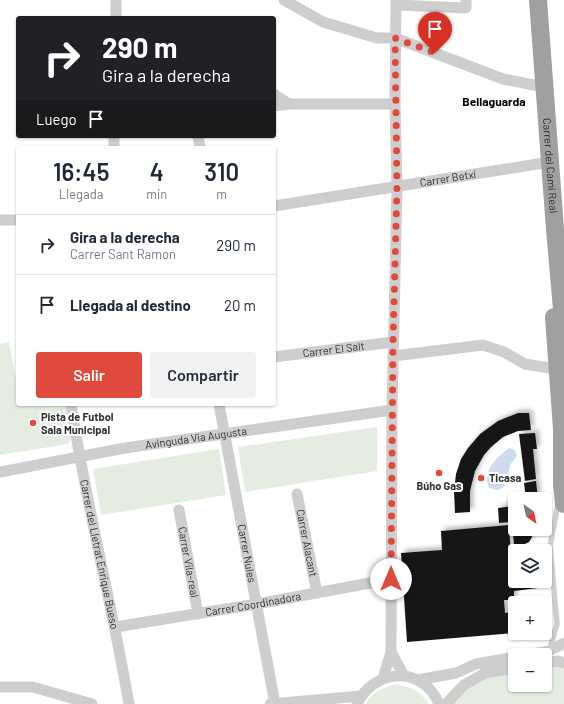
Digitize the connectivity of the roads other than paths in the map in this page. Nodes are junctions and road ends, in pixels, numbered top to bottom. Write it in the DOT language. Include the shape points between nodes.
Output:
graph roads {
  1 [pos="116,0"];
  2 [pos="284,0"];
  3 [pos="466,0"];
  4 [pos="538,0"];
  5 [pos="396,2"];
  6 [pos="116,16"];
  7 [pos="395,38"];
  8 [pos="544,87"];
  9 [pos="276,95"];
  10 [pos="289,104"];
  11 [pos="395,104"];
  12 [pos="276,106"];
  13 [pos="550,162"];
  14 [pos="397,187"];
  15 [pos="276,206"];
  16 [pos="0,220"];
  17 [pos="16,220"];
  18 [pos="555,229"];
  19 [pos="564,332"];
  20 [pos="393,342"];
  21 [pos="556,348"];
  22 [pos="276,356"];
  23 [pos="393,356"];
  24 [pos="549,372"];
  25 [pos="71,406"];
  26 [pos="219,406"];
  27 [pos="392,410"];
  28 [pos="224,433"];
  29 [pos="555,440"];
  30 [pos="563,456"];
  31 [pos="79,457"];
  32 [pos="0,472"];
  33 [pos="562,485"];
  34 [pos="297,494"];
  35 [pos="564,504"];
  36 [pos="179,510"];
  37 [pos="391,579"];
  38 [pos="317,593"];
  39 [pos="257,604"];
  40 [pos="198,614"];
  41 [pos="115,627"];
  42 [pos="564,643"];
  43 [pos="550,648"];
  44 [pos="552,649"];
  45 [pos="391,652"];
  46 [pos="508,658"];
  47 [pos="552,662"];
  48 [pos="564,663"];
  49 [pos="508,669"];
  50 [pos="404,676"];
  51 [pos="383,678"];
  52 [pos="416,680"];
  53 [pos="0,687"];
  54 [pos="359,700"];
  55 [pos="304,703"];
  56 [pos="92,704"];
  57 [pos="129,704"];
  58 [pos="274,704"];
  59 [pos="438,704"];
  60 [pos="446,704"];
  1 -- 6 [label="street"];
  2 -- 7 [label="street" via="323,22 377,38"];
  3 -- 5 [label="street" via="466,8"];
  4 -- 8 [label="highway, Carrer del Camí Real"];
  5 -- 7 [label="street"];
  7 -- 8 [label="street" via="503,79"];
  7 -- 11 [label="street"];
  8 -- 13 [label="highway, Carrer del Camí Real"];
  9 -- 10 [label="street"];
  10 -- 11 [label="street"];
  10 -- 12 [label="street"];
  11 -- 14 [label="street"];
  13 -- 14 [label="street, Carrer Betxí"];
  13 -- 18 [label="highway, Carrer del Camí Real"];
  14 -- 15 [label="street, Carrer Betxí"];
  14 -- 20 [label="street"];
  16 -- 17 [label="street"];
  18 -- 19 [label="highway, Carrer del Camí Real"];
  18 -- 21 [label="highway" via="550,248 550,262"];
  20 -- 22 [label="street, Carrer El Salt"];
  20 -- 23 [label="street"];
  21 -- 24 [label="lane"];
  21 -- 30 [label="highway"];
  23 -- 24 [label="street" via="483,345"];
  23 -- 27 [label="street"];
  25 -- 31 [label="street, Carrer del Lletrat Enrique Bueso"];
  26 -- 28 [label="street, Carrer Nules"];
  27 -- 28 [label="street, Avinguda Via Augusta"];
  27 -- 37 [label="street"];
  28 -- 31 [label="street, Avinguda Via Augusta"];
  28 -- 39 [label="street, Carrer Nules"];
  29 -- 30 [label="lane"];
  30 -- 33 [label="highway"];
  31 -- 32 [label="street, Avinguda Via Augusta"];
  31 -- 41 [label="street, Carrer del Lletrat Enrique Bueso"];
  33 -- 35 [label="highway"];
  33 -- 43 [label="lane" via="550,546 557,624"];
  34 -- 38 [label="street, Carrer Alacant"];
  36 -- 40 [label="street, Carrer Vila-real"];
  37 -- 38 [label="street, Carrer Coordinadora"];
  37 -- 45 [label="street"];
  38 -- 39 [label="street, Carrer Coordinadora"];
  39 -- 40 [label="street, Carrer Coordinadora"];
  39 -- 58 [label="street, Carrer Nules"];
  40 -- 41 [label="street, Carrer Coordinadora"];
  41 -- 57 [label="street, Carrer del Lletrat Enrique Bueso"];
  42 -- 44 [label="street"];
  45 -- 50 [label="street"];
  45 -- 51 [label="street"];
  46 -- 52 [label="street" via="476,664 456,673"];
  47 -- 48 [label="street"];
  49 -- 60 [label="street" via="485,673 464,685"];
  50 -- 51 [label="street"];
  50 -- 52 [label="street"];
  51 -- 54 [label="street" via="370,685"];
  52 -- 59 [label="street" via="428,687"];
  53 -- 56 [label="street" via="33,686"];
  54 -- 55 [label="street"];
  55 -- 58 [label="street"];
}
